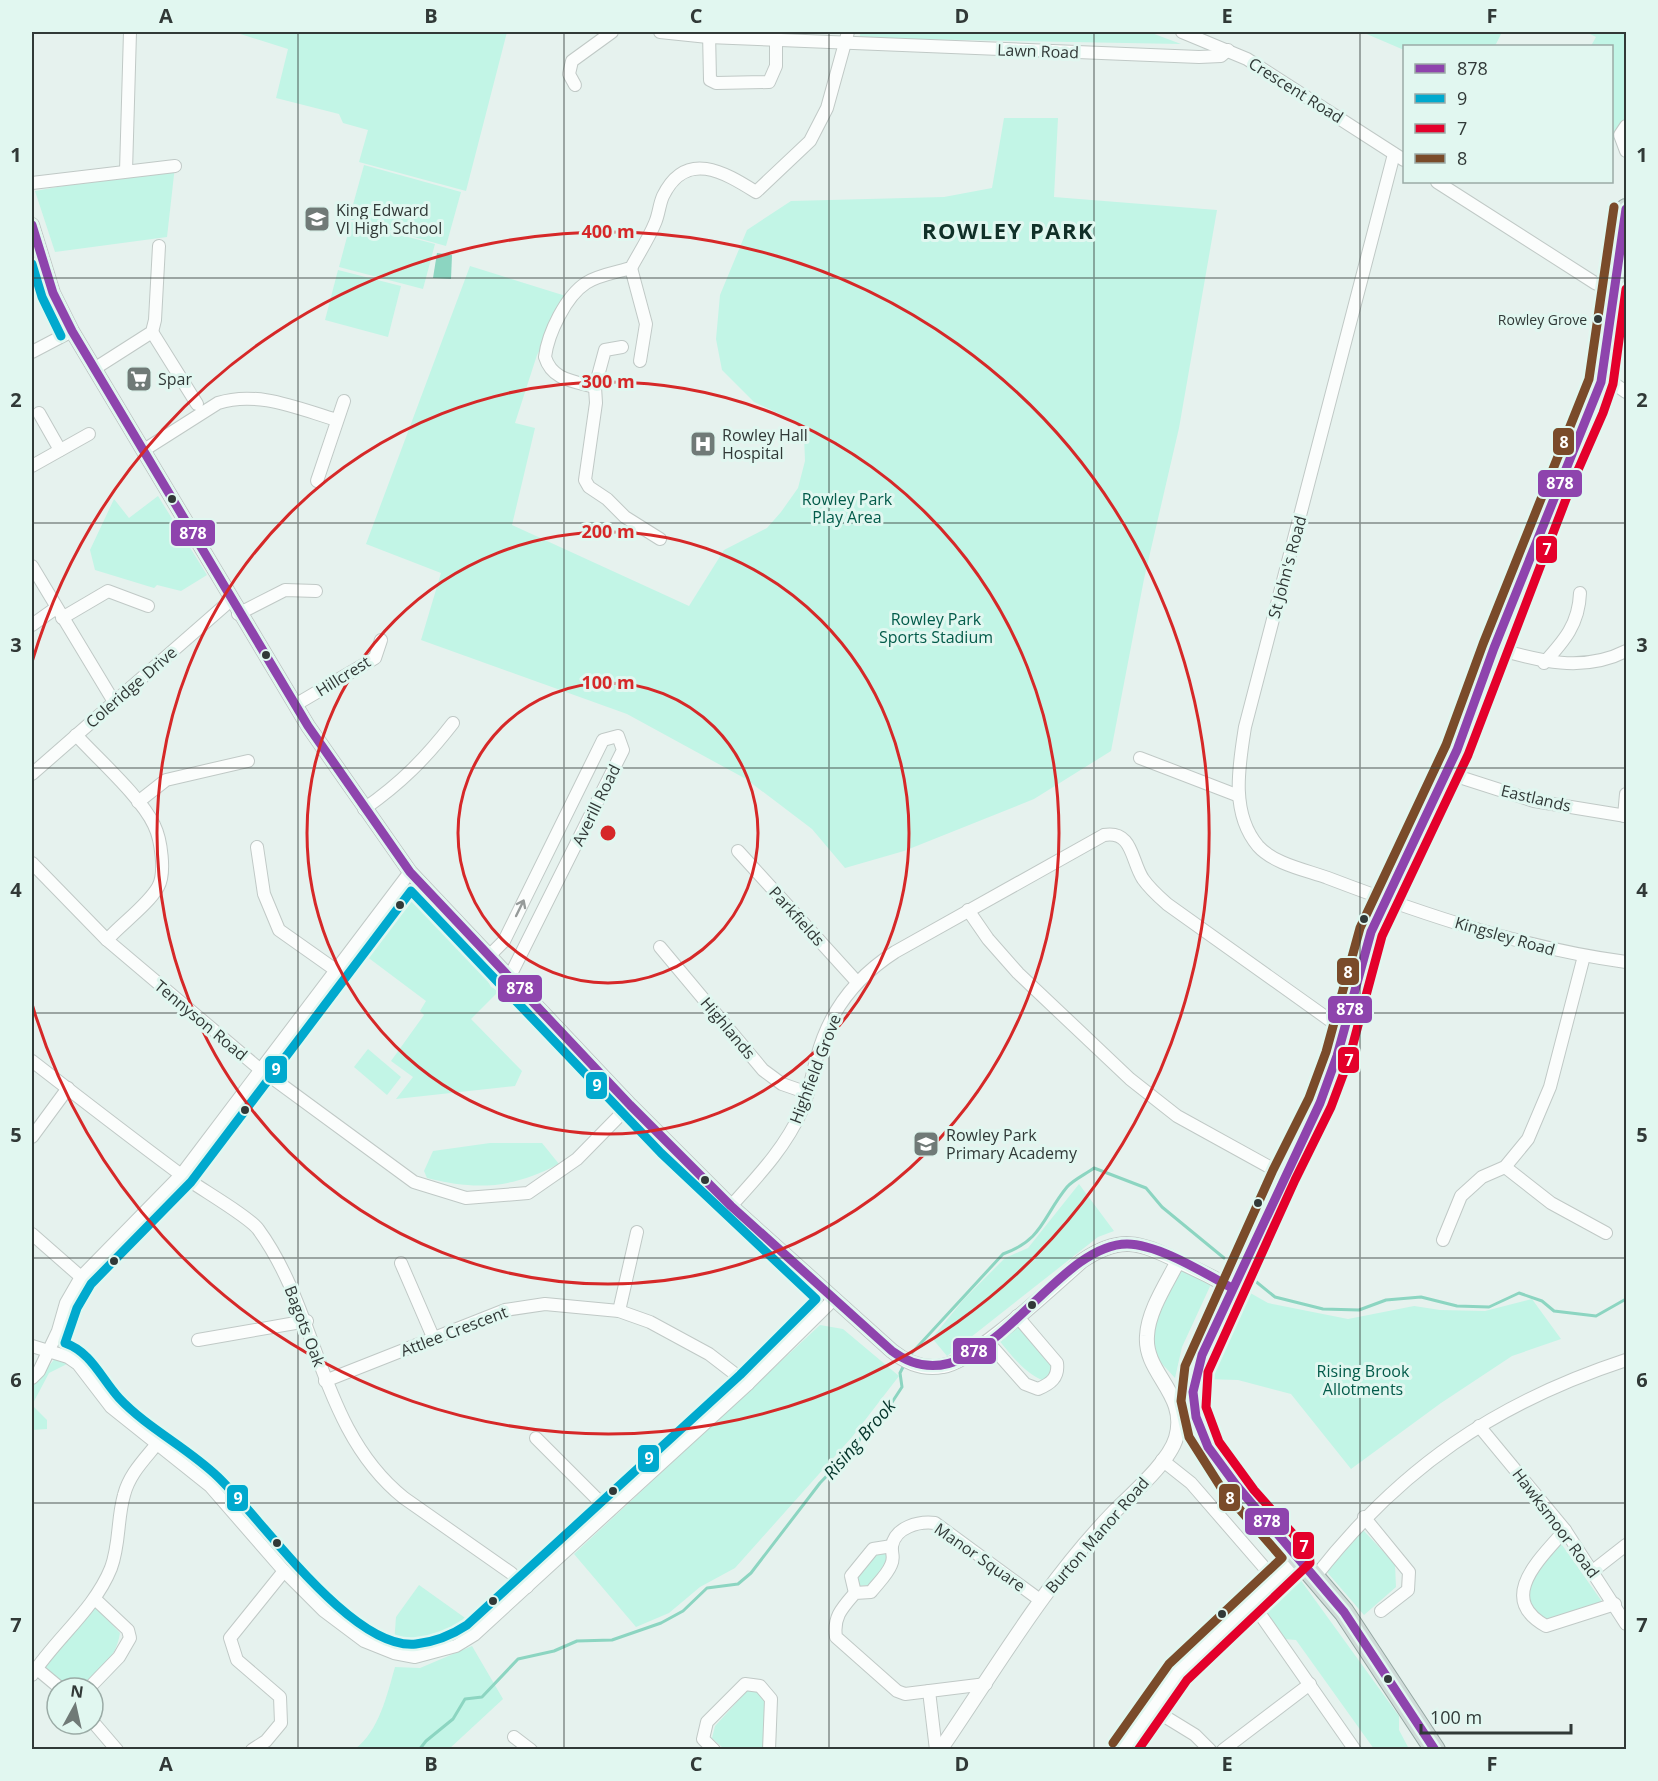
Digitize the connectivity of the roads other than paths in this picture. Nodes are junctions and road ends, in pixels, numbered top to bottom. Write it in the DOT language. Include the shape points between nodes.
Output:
graph roads {
  1 [pos="130,32"];
  2 [pos="612,32"];
  3 [pos="663,32"];
  4 [pos="1182,32"];
  5 [pos="709,34"];
  6 [pos="847,37"];
  7 [pos="776,39"];
  8 [pos="1228,50"];
  9 [pos="575,85"];
  10 [pos="1626,126"];
  11 [pos="1626,148"];
  12 [pos="1399,157"];
  13 [pos="175,166"];
  14 [pos="126,171"];
  15 [pos="32,183"];
  16 [pos="1439,183"];
  17 [pos="1626,209"];
  18 [pos="32,225"];
  19 [pos="159,246"];
  20 [pos="631,268"];
  21 [pos="1613,291"];
  22 [pos="72,331"];
  23 [pos="152,332"];
  24 [pos="622,347"];
  25 [pos="32,352"];
  26 [pos="640,361"];
  27 [pos="94,369"];
  28 [pos="1600,382"];
  29 [pos="595,387"];
  30 [pos="1626,392"];
  31 [pos="344,401"];
  32 [pos="198,405"];
  33 [pos="39,413"];
  34 [pos="337,420"];
  35 [pos="89,434"];
  36 [pos="60,450"];
  37 [pos="144,450"];
  38 [pos="32,464"];
  39 [pos="317,481"];
  40 [pos="660,539"];
  41 [pos="32,566"];
  42 [pos="316,591"];
  43 [pos="1580,593"];
  44 [pos="231,600"];
  45 [pos="148,606"];
  46 [pos="59,613"];
  47 [pos="238,614"];
  48 [pos="32,625"];
  49 [pos="381,640"];
  50 [pos="1494,648"];
  51 [pos="1626,651"];
  52 [pos="1544,663"];
  53 [pos="114,702"];
  54 [pos="295,705"];
  55 [pos="453,723"];
  56 [pos="76,735"];
  57 [pos="1140,758"];
  58 [pos="248,761"];
  59 [pos="1447,773"];
  60 [pos="32,774"];
  61 [pos="1626,794"];
  62 [pos="1239,796"];
  63 [pos="138,802"];
  64 [pos="364,809"];
  65 [pos="1625,816"];
  66 [pos="257,847"];
  67 [pos="738,851"];
  68 [pos="32,863"];
  69 [pos="410,872"];
  70 [pos="1385,900"];
  71 [pos="968,910"];
  72 [pos="107,940"];
  73 [pos="660,948"];
  74 [pos="489,956"];
  75 [pos="1584,956"];
  76 [pos="1626,962"];
  77 [pos="337,971"];
  78 [pos="509,978"];
  79 [pos="857,982"];
  80 [pos="1345,1026"];
  81 [pos="32,1061"];
  82 [pos="260,1070"];
  83 [pos="68,1088"];
  84 [pos="808,1093"];
  85 [pos="630,1105"];
  86 [pos="32,1137"];
  87 [pos="1505,1167"];
  88 [pos="180,1174"];
  89 [pos="1284,1175"];
  90 [pos="731,1206"];
  91 [pos="637,1232"];
  92 [pos="1606,1233"];
  93 [pos="32,1234"];
  94 [pos="1443,1240"];
  95 [pos="1178,1261"];
  96 [pos="401,1263"];
  97 [pos="81,1277"];
  98 [pos="1232,1288"];
  99 [pos="834,1299"];
  100 [pos="619,1311"];
  101 [pos="1017,1316"];
  102 [pos="307,1321"];
  103 [pos="433,1337"];
  104 [pos="198,1340"];
  105 [pos="987,1341"];
  106 [pos="32,1346"];
  107 [pos="48,1350"];
  108 [pos="1626,1360"];
  109 [pos="32,1378"];
  110 [pos="326,1381"];
  111 [pos="748,1384"];
  112 [pos="1479,1426"];
  113 [pos="536,1438"];
  114 [pos="156,1445"];
  115 [pos="1162,1460"];
  116 [pos="609,1511"];
  117 [pos="1364,1517"];
  118 [pos="1565,1530"];
  119 [pos="1626,1545"];
  120 [pos="892,1546"];
  121 [pos="1299,1559"];
  122 [pos="1594,1570"];
  123 [pos="284,1571"];
  124 [pos="1315,1577"];
  125 [pos="1276,1581"];
  126 [pos="527,1587"];
  127 [pos="855,1593"];
  128 [pos="95,1599"];
  129 [pos="1040,1600"];
  130 [pos="1253,1604"];
  131 [pos="1615,1604"];
  132 [pos="1381,1611"];
  133 [pos="1626,1624"];
  134 [pos="34,1671"];
  135 [pos="101,1676"];
  136 [pos="986,1684"];
  137 [pos="1310,1684"];
  138 [pos="929,1691"];
  139 [pos="1151,1708"];
  140 [pos="105,1736"];
  141 [pos="514,1737"];
  142 [pos="117,1749"];
  143 [pos="252,1749"];
  144 [pos="531,1749"];
  145 [pos="714,1749"];
  146 [pos="769,1749"];
  147 [pos="936,1749"];
  148 [pos="940,1749"];
  149 [pos="1123,1749"];
  150 [pos="1210,1749"];
  151 [pos="1223,1749"];
  152 [pos="1355,1749"];
  153 [pos="1435,1749"];
  1 -- 14 [label="street"];
  2 -- 9 [label="street" via="572,61 569,74"];
  3 -- 5 [label="street, Lawn Road"];
  4 -- 8 [label="street, Crescent Road"];
  5 -- 7 [label="street, Lawn Road"];
  5 -- 7 [label="street" via="710,80 716,83 769,82 774,76"];
  6 -- 7 [label="street, Lawn Road"];
  6 -- 8 [label="street, Lawn Road" via="1199,57 1221,56"];
  6 -- 20 [label="street" via="827,108 810,141 756,192 719,171 693,168 683,172 664,195 654,225"];
  8 -- 12 [label="street, Crescent Road" via="1266,70"];
  10 -- 11 [label="street" via="1620,135"];
  12 -- 62 [label="street, St John's Road" via="1245,727"];
  13 -- 14 [label="street"];
  14 -- 15 [label="street"];
  16 -- 21 [label="street"];
  17 -- 21 [label="highway"];
  18 -- 22 [label="street" via="43,268"];
  19 -- 23 [label="street"];
  20 -- 26 [label="street" via="646,324"];
  20 -- 29 [label="street" via="587,282 572,297 546,346 545,357 552,373"];
  21 -- 28 [label="highway"];
  22 -- 25 [label="street"];
  22 -- 27 [label="street"];
  23 -- 27 [label="street"];
  23 -- 32 [label="street"];
  24 -- 29 [label="street" via="605,350"];
  27 -- 37 [label="street"];
  28 -- 30 [label="street"];
  28 -- 50 [label="highway"];
  29 -- 40 [label="street" via="585,480 625,517"];
  31 -- 34 [label="street"];
  33 -- 36 [label="street"];
  34 -- 37 [label="street" via="263,399 231,399"];
  34 -- 39 [label="street"];
  35 -- 36 [label="street"];
  36 -- 38 [label="street"];
  37 -- 44 [label="street"];
  41 -- 46 [label="street"];
  42 -- 47 [label="street" via="285,590"];
  43 -- 52 [label="street" via="1580,610 1568,637"];
  44 -- 47 [label="street"];
  44 -- 53 [label="street, Coleridge Drive"];
  45 -- 46 [label="street" via="108,591"];
  46 -- 48 [label="street"];
  46 -- 53 [label="street"];
  47 -- 54 [label="street"];
  49 -- 54 [label="street, Hillcrest" via="375,658"];
  50 -- 52 [label="street"];
  50 -- 59 [label="highway"];
  51 -- 52 [label="street" via="1611,659 1588,663"];
  53 -- 56 [label="street, Coleridge Drive"];
  54 -- 64 [label="street"];
  55 -- 64 [label="street" via="427,758"];
  56 -- 60 [label="street, Coleridge Drive"];
  56 -- 63 [label="street"];
  57 -- 62 [label="street"];
  58 -- 63 [label="street" via="166,780"];
  59 -- 65 [label="street, Eastlands" via="1534,801"];
  59 -- 70 [label="highway"];
  61 -- 65 [label="street"];
  62 -- 70 [label="street, St John's Road" via="1247,828 1268,854"];
  63 -- 72 [label="street" via="155,825 162,879 155,892"];
  64 -- 69 [label="street"];
  66 -- 77 [label="street" via="264,894 279,930"];
  67 -- 79 [label="street, Parkfields"];
  68 -- 72 [label="street, Tennyson Road"];
  69 -- 74 [label="street"];
  69 -- 77 [label="street"];
  70 -- 75 [label="street, Kingsley Road" via="1492,934"];
  70 -- 80 [label="highway" via="1371,932"];
  71 -- 79 [label="street, Highfield Grove" via="895,952"];
  71 -- 80 [label="street, Highfield Grove" via="1104,835 1116,834 1126,840 1144,880 1167,904 1331,1021"];
  71 -- 89 [label="street" via="1018,973 1130,1079 1177,1116"];
  72 -- 82 [label="street, Tennyson Road"];
  73 -- 84 [label="street, Highlands" via="763,1070 782,1084"];
  74 -- 78 [label="street"];
  74 -- 78 [label="street, Averill Road, one-way" via="504,941 603,740 618,736 623,750"];
  75 -- 76 [label="street, Kingsley Road"];
  75 -- 87 [label="street" via="1550,1087 1528,1139"];
  77 -- 82 [label="street"];
  78 -- 85 [label="street"];
  79 -- 84 [label="street, Highfield Grove" via="827,1027"];
  80 -- 89 [label="highway" via="1320,1103"];
  81 -- 83 [label="street, Bagots Oak"];
  82 -- 85 [label="street, Tennyson Road" via="414,1182 466,1198 528,1193 577,1159"];
  82 -- 88 [label="street"];
  83 -- 86 [label="street"];
  83 -- 88 [label="street, Bagots Oak"];
  84 -- 90 [label="street, Highfield Grove" via="779,1151"];
  85 -- 90 [label="street"];
  87 -- 92 [label="street" via="1551,1203"];
  87 -- 94 [label="street" via="1482,1177 1461,1196"];
  88 -- 97 [label="street"];
  88 -- 102 [label="street, Bagots Oak" via="257,1227"];
  89 -- 98 [label="highway"];
  90 -- 99 [label="street"];
  91 -- 100 [label="street"];
  93 -- 97 [label="street"];
  95 -- 98 [label="street"];
  95 -- 101 [label="street" via="1141,1244 1108,1246 1082,1261"];
  95 -- 115 [label="street, Burton Manor Road" via="1147,1337 1151,1359 1175,1400 1178,1413 1175,1440"];
  96 -- 103 [label="street"];
  97 -- 107 [label="street"];
  98 -- 121 [label="highway" via="1197,1368 1193,1392 1196,1417 1200,1432 1219,1462"];
  99 -- 105 [label="street" via="900,1358 913,1364 953,1364"];
  99 -- 111 [label="street"];
  100 -- 103 [label="street, Attlee Crescent" via="545,1304 523,1307"];
  100 -- 111 [label="street, Attlee Crescent" via="650,1322 709,1354"];
  101 -- 105 [label="street"];
  101 -- 105 [label="street" via="1058,1363 1056,1377 1048,1385 1038,1389 1025,1384"];
  102 -- 104 [label="street"];
  102 -- 110 [label="street, Bagots Oak"];
  103 -- 110 [label="street, Attlee Crescent"];
  106 -- 107 [label="street"];
  107 -- 109 [label="street"];
  107 -- 114 [label="street" via="78,1365 111,1407"];
  108 -- 112 [label="street" via="1556,1387"];
  110 -- 126 [label="street, Bagots Oak" via="358,1446 389,1486"];
  111 -- 116 [label="street"];
  112 -- 117 [label="street" via="1426,1462"];
  112 -- 118 [label="street, Hawksmoor Road"];
  113 -- 116 [label="street"];
  114 -- 123 [label="street" via="223,1499"];
  114 -- 128 [label="street" via="131,1475 123,1497 120,1534 111,1568"];
  115 -- 125 [label="street" via="1191,1483"];
  115 -- 129 [label="street, Burton Manor Road" via="1062,1569"];
  116 -- 126 [label="street"];
  117 -- 124 [label="street"];
  117 -- 132 [label="street" via="1409,1572 1408,1590"];
  118 -- 122 [label="street, Hawksmoor Road"];
  118 -- 131 [label="street" via="1529,1575 1523,1588 1527,1612 1546,1626"];
  119 -- 122 [label="street"];
  120 -- 127 [label="street, Manor Square" via="895,1557 884,1576 871,1592"];
  120 -- 127 [label="street, Manor Square" via="873,1549 851,1576"];
  120 -- 129 [label="street, Manor Square" via="900,1532 914,1524 935,1523"];
  121 -- 124 [label="highway"];
  121 -- 125 [label="street"];
  122 -- 131 [label="street, Hawksmoor Road"];
  123 -- 126 [label="street" via="341,1625 364,1641 408,1657 456,1646 474,1635"];
  123 -- 143 [label="street" via="230,1638 237,1660 280,1698 281,1723 266,1741"];
  124 -- 153 [label="highway" via="1357,1631"];
  125 -- 130 [label="street"];
  127 -- 138 [label="street, Manor Square" via="837,1614 836,1637 897,1692"];
  128 -- 134 [label="street"];
  128 -- 135 [label="street" via="128,1630 130,1638 119,1658"];
  129 -- 136 [label="street, Burton Manor Road"];
  130 -- 137 [label="street"];
  130 -- 139 [label="street" via="1178,1672"];
  131 -- 133 [label="street, Hawksmoor Road"];
  136 -- 138 [label="street"];
  136 -- 148 [label="street, Burton Manor Road"];
  137 -- 151 [label="street"];
  137 -- 152 [label="street"];
  138 -- 147 [label="street"];
  139 -- 149 [label="street"];
  139 -- 150 [label="street"];
  140 -- 142 [label="street"];
  141 -- 144 [label="street"];
  145 -- 146 [label="street" via="703,1739 707,1722 745,1684 760,1686 771,1699"];
}
